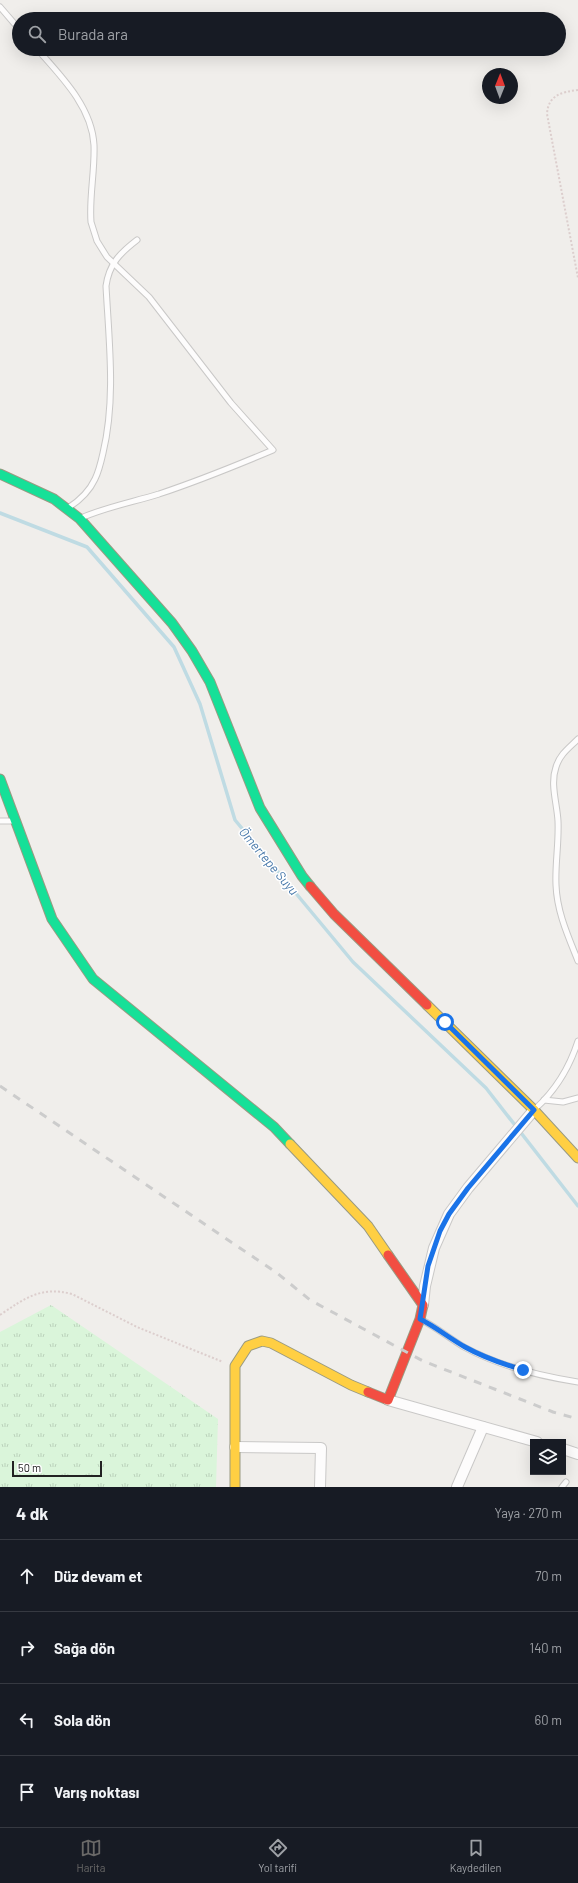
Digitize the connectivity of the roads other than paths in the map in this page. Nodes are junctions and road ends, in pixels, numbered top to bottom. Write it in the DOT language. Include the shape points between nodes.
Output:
graph roads {
  1 [pos="0,7"];
  2 [pos="12,21"];
  3 [pos="43,56"];
  4 [pos="137,240"];
  5 [pos="113,263"];
  6 [pos="0,474"];
  7 [pos="67,508"];
  8 [pos="80,519"];
  9 [pos="578,739"];
  10 [pos="0,778"];
  11 [pos="0,821"];
  12 [pos="16,821"];
  13 [pos="578,961"];
  14 [pos="578,1041"];
  15 [pos="578,1098"];
  16 [pos="544,1100"];
  17 [pos="534,1110"];
  18 [pos="578,1158"];
  19 [pos="423,1306"];
  20 [pos="420,1319"];
  21 [pos="578,1382"];
  22 [pos="388,1400"];
  23 [pos="484,1427"];
  24 [pos="530,1440"];
  25 [pos="235,1447"];
  26 [pos="566,1450"];
  27 [pos="578,1454"];
  28 [pos="566,1482"];
  29 [pos="234,1487"];
  30 [pos="320,1487"];
  31 [pos="457,1487"];
  32 [pos="562,1487"];
  1 -- 2 [label="lane"];
  3 -- 5 [label="lane" via="63,78 89,122 94,144 91,222 97,241"];
  4 -- 5 [label="lane"];
  5 -- 7 [label="lane" via="106,286 111,384 106,442 91,486 80,499"];
  5 -- 8 [label="lane" via="150,297 231,403 273,450 190,483 133,502 109,507"];
  6 -- 7 [label="street" via="54,499"];
  7 -- 8 [label="street"];
  8 -- 17 [label="street" via="172,623 192,651 217,698 260,808 302,876 351,932"];
  9 -- 13 [label="lane" via="558,760 553,783 558,822 555,871 557,898 562,920"];
  10 -- 12 [label="street"];
  11 -- 12 [label="lane"];
  12 -- 19 [label="street" via="52,919 93,979 274,1127 368,1226"];
  14 -- 16 [label="lane" via="562,1078"];
  15 -- 16 [label="lane" via="563,1102"];
  16 -- 17 [label="lane"];
  17 -- 18 [label="street"];
  17 -- 19 [label="street" via="468,1188 440,1231 428,1266"];
  19 -- 20 [label="street"];
  20 -- 21 [label="lane" via="463,1346 490,1359 536,1374"];
  20 -- 22 [label="street"];
  22 -- 23 [label="street"];
  22 -- 25 [label="street" via="351,1385 271,1342 262,1341 248,1346 235,1366"];
  23 -- 24 [label="street"];
  23 -- 31 [label="street"];
  25 -- 29 [label="street"];
  25 -- 30 [label="street" via="320,1448"];
  26 -- 27 [label="street"];
  28 -- 32 [label="lane"];
}
